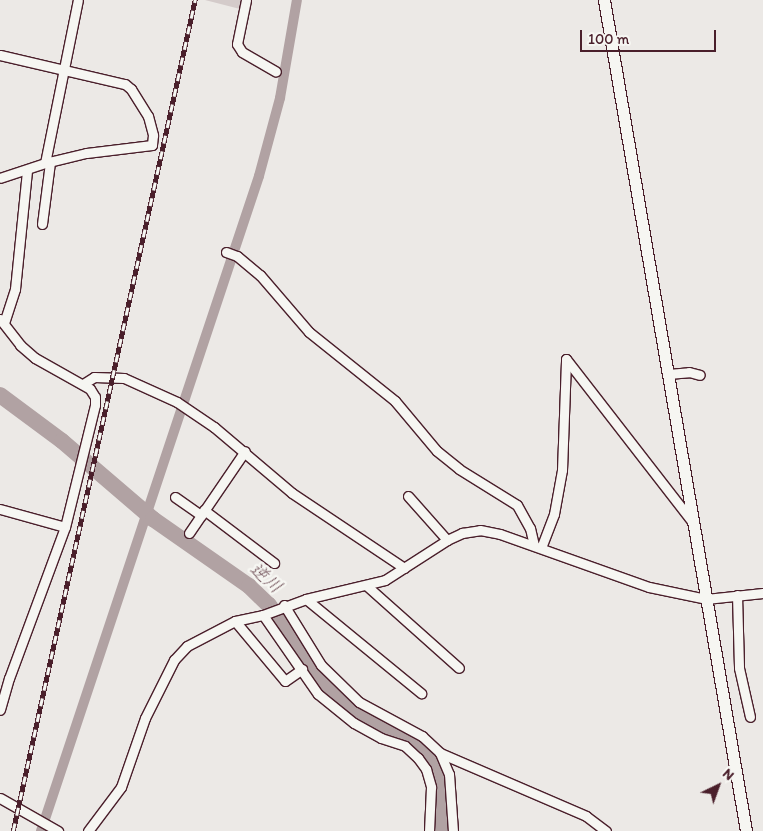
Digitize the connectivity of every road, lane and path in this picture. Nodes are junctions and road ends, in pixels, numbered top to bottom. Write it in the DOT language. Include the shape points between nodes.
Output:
graph roads {
  1 [pos="78,0"];
  2 [pos="246,0"];
  3 [pos="604,0"];
  4 [pos="0,55"];
  5 [pos="64,69"];
  6 [pos="276,72"];
  7 [pos="48,162"];
  8 [pos="27,171"];
  9 [pos="0,178"];
  10 [pos="42,224"];
  11 [pos="231,254"];
  12 [pos="2,321"];
  13 [pos="668,374"];
  14 [pos="700,375"];
  15 [pos="83,384"];
  16 [pos="245,451"];
  17 [pos="408,496"];
  18 [pos="175,497"];
  19 [pos="0,509"];
  20 [pos="202,513"];
  21 [pos="695,526"];
  22 [pos="65,527"];
  23 [pos="188,533"];
  24 [pos="447,540"];
  25 [pos="538,546"];
  26 [pos="274,563"];
  27 [pos="404,568"];
  28 [pos="367,586"];
  29 [pos="763,592"];
  30 [pos="737,595"];
  31 [pos="306,599"];
  32 [pos="706,599"];
  33 [pos="280,607"];
  34 [pos="264,613"];
  35 [pos="235,621"];
  36 [pos="459,668"];
  37 [pos="302,669"];
  38 [pos="0,674"];
  39 [pos="9,678"];
  40 [pos="421,694"];
  41 [pos="0,710"];
  42 [pos="750,717"];
  43 [pos="440,753"];
  44 [pos="0,798"];
  45 [pos="55,829"];
  46 [pos="88,831"];
  47 [pos="429,831"];
  48 [pos="453,831"];
  49 [pos="606,831"];
  50 [pos="746,831"];
  1 -- 5 [label="street"];
  2 -- 6 [label="street" via="237,44 242,52"];
  3 -- 13 [label="street"];
  4 -- 5 [label="street"];
  5 -- 7 [label="street"];
  5 -- 7 [label="street" via="125,84 131,89 148,116 152,145 86,153"];
  7 -- 8 [label="street"];
  7 -- 10 [label="street"];
  8 -- 9 [label="street"];
  8 -- 12 [label="street" via="15,288"];
  11 -- 25 [label="street" via="260,275 309,332 395,401 437,451 459,469 517,505"];
  12 -- 15 [label="street" via="34,358"];
  13 -- 14 [label="street" via="689,372"];
  13 -- 21 [label="street"];
  15 -- 16 [label="street" via="94,377 124,378 187,408"];
  15 -- 22 [label="street" via="95,397"];
  16 -- 20 [label="street"];
  16 -- 27 [label="street" via="292,493"];
  17 -- 24 [label="street"];
  18 -- 20 [label="street"];
  19 -- 22 [label="street"];
  20 -- 23 [label="street"];
  20 -- 26 [label="street"];
  21 -- 25 [label="street" via="566,359 562,470 554,514"];
  21 -- 32 [label="street"];
  22 -- 39 [label="street"];
  24 -- 25 [label="street" via="480,530"];
  24 -- 27 [label="street"];
  25 -- 32 [label="street" via="649,587"];
  27 -- 28 [label="street"];
  28 -- 31 [label="street"];
  28 -- 36 [label="street"];
  29 -- 30 [label="street"];
  30 -- 32 [label="street"];
  30 -- 42 [label="street" via="740,668"];
  31 -- 33 [label="street"];
  31 -- 40 [label="street"];
  32 -- 50 [label="street"];
  33 -- 34 [label="street"];
  33 -- 43 [label="street" via="321,665 359,702 422,736"];
  34 -- 35 [label="street"];
  34 -- 37 [label="street"];
  35 -- 37 [label="street" via="285,681"];
  35 -- 46 [label="street" via="187,646 174,660 145,718 121,787"];
  37 -- 47 [label="street" via="318,694 354,723 381,738 405,746 418,758 426,769 431,787"];
  38 -- 39 [label="street"];
  39 -- 41 [label="street"];
  43 -- 48 [label="street" via="449,774"];
  43 -- 49 [label="street" via="586,816"];
  44 -- 45 [label="street"];
}
